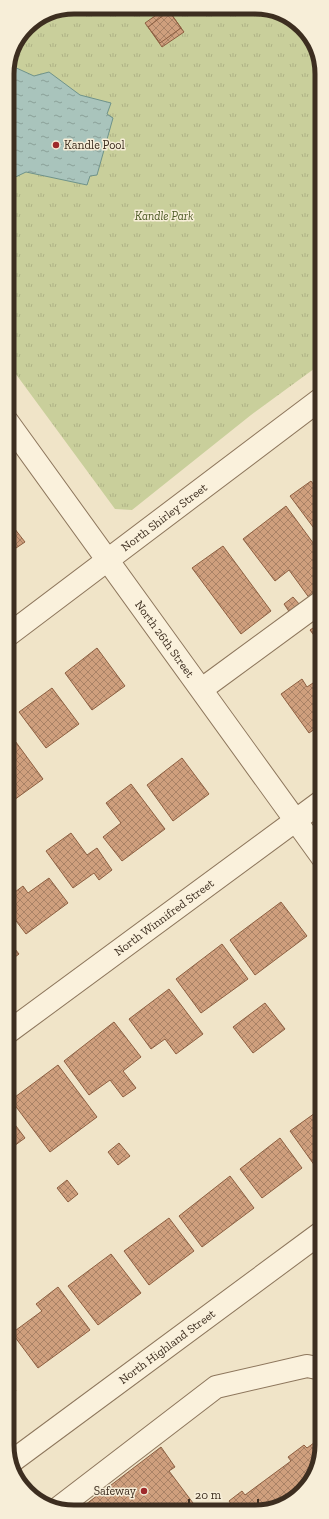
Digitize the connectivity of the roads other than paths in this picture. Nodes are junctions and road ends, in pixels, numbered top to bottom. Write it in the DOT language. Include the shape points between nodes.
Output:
graph roads {
  1 [pos="315,403"];
  2 [pos="14,431"];
  3 [pos="108,559"];
  4 [pos="315,606"];
  5 [pos="14,631"];
  6 [pos="202,689"];
  7 [pos="315,806"];
  8 [pos="295,821"];
  9 [pos="315,848"];
  10 [pos="14,1028"];
  11 [pos="315,1237"];
  12 [pos="315,1368"];
  13 [pos="16,1459"];
  14 [pos="63,1504"];
  1 -- 3 [label="street, North Shirley Street"];
  2 -- 3 [label="street, North 26th Street"];
  3 -- 5 [label="street, North Shirley Street"];
  3 -- 6 [label="street, North 26th Street"];
  4 -- 6 [label="street"];
  6 -- 8 [label="street, North 26th Street"];
  7 -- 8 [label="street, North Winnifred Street"];
  8 -- 9 [label="street, North 26th Street"];
  8 -- 10 [label="street, North Winnifred Street"];
  11 -- 13 [label="street, North Highland Street"];
  12 -- 14 [label="street" via="307,1366 216,1387"];
}
